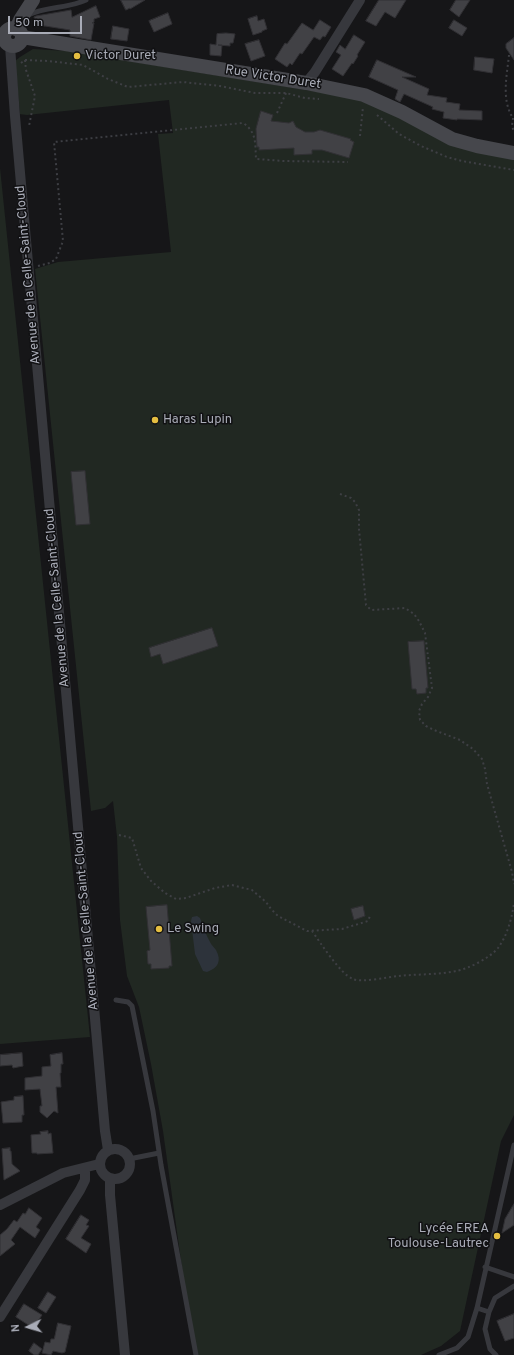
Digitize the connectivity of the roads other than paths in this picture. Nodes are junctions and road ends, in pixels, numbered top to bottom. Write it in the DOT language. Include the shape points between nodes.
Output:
graph roads {
  1 [pos="86,0"];
  2 [pos="360,0"];
  3 [pos="29,2"];
  4 [pos="12,33"];
  5 [pos="306,83"];
  6 [pos="514,153"];
  7 [pos="116,1000"];
  8 [pos="514,1145"];
  9 [pos="108,1150"];
  10 [pos="159,1153"];
  11 [pos="129,1159"];
  12 [pos="99,1164"];
  13 [pos="85,1168"];
  14 [pos="110,1179"];
  15 [pos="0,1205"];
  16 [pos="485,1267"];
  17 [pos="514,1277"];
  18 [pos="514,1286"];
  19 [pos="476,1308"];
  20 [pos="489,1312"];
  21 [pos="0,1317"];
  22 [pos="125,1355"];
  23 [pos="196,1355"];
  24 [pos="439,1355"];
  25 [pos="496,1355"];
  1 -- 4 [label="lane" via="77,4 37,10"];
  2 -- 5 [label="street"];
  3 -- 4 [label="street"];
  4 -- 5 [label="street, Rue Victor Duret" via="288,87"];
  4 -- 9 [label="street, Avenue de la Celle-Saint-Cloud" via="12,70"];
  5 -- 6 [label="street, Rue Victor Duret" via="361,104 402,112 452,139"];
  7 -- 10 [label="lane" via="128,1002 132,1006"];
  8 -- 16 [label="lane"];
  9 -- 11 [label="street" via="121,1150"];
  9 -- 12 [label="street" via="100,1158"];
  10 -- 11 [label="lane"];
  10 -- 23 [label="lane"];
  11 -- 14 [label="street" via="128,1172 123,1177"];
  12 -- 13 [label="street"];
  12 -- 14 [label="street" via="104,1175"];
  13 -- 15 [label="street" via="63,1172"];
  13 -- 21 [label="street" via="85,1180 80,1190"];
  14 -- 22 [label="street"];
  16 -- 17 [label="lane"];
  16 -- 19 [label="lane"];
  18 -- 20 [label="lane" via="495,1298"];
  19 -- 20 [label="lane"];
  19 -- 24 [label="lane" via="468,1337 457,1348"];
  20 -- 25 [label="lane" via="485,1329 490,1349"];
}
